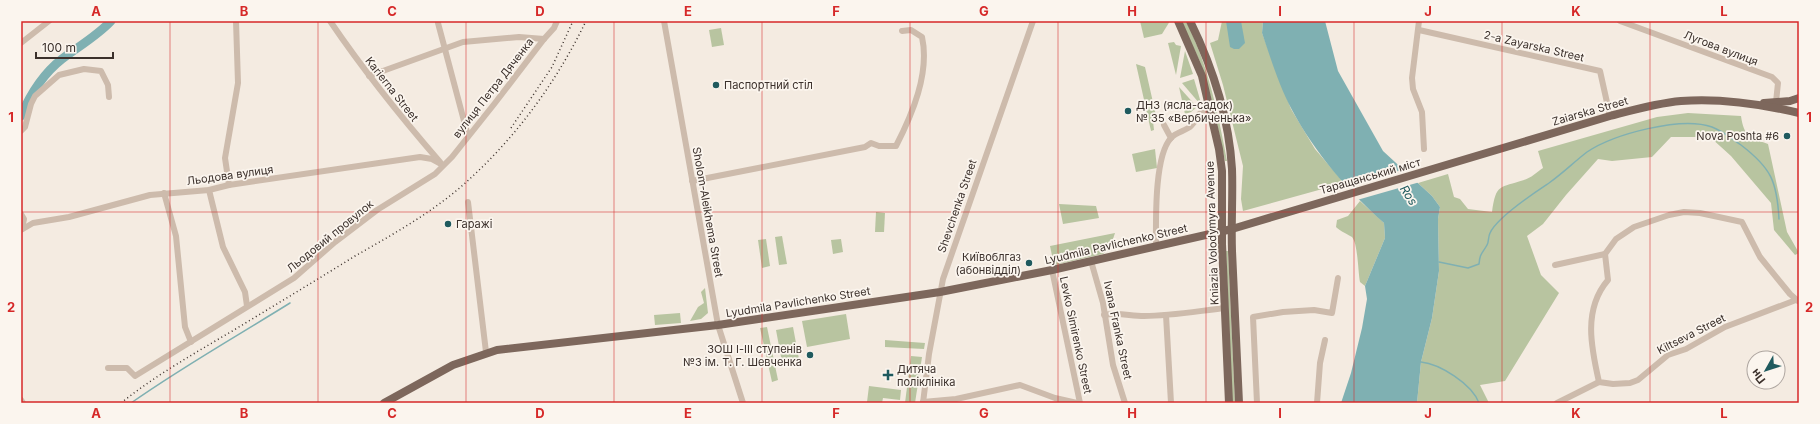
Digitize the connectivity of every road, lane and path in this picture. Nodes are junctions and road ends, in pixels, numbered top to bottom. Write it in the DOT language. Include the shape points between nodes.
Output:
graph roads {
  1 [pos="49,21"];
  2 [pos="236,21"];
  3 [pos="330,21"];
  4 [pos="557,21"];
  5 [pos="664,21"];
  6 [pos="1033,21"];
  7 [pos="1178,21"];
  8 [pos="1190,21"];
  9 [pos="1419,21"];
  10 [pos="1620,21"];
  11 [pos="438,23"];
  12 [pos="1638,24"];
  13 [pos="1419,30"];
  14 [pos="902,31"];
  15 [pos="544,39"];
  16 [pos="21,43"];
  17 [pos="446,47"];
  18 [pos="369,76"];
  19 [pos="109,97"];
  20 [pos="1799,98"];
  21 [pos="1776,102"];
  22 [pos="1751,104"];
  23 [pos="1211,108"];
  24 [pos="1799,113"];
  25 [pos="1610,116"];
  26 [pos="1164,124"];
  27 [pos="21,131"];
  28 [pos="468,136"];
  29 [pos="1171,138"];
  30 [pos="1424,149"];
  31 [pos="443,165"];
  32 [pos="1440,167"];
  33 [pos="692,181"];
  34 [pos="229,185"];
  35 [pos="209,190"];
  36 [pos="164,194"];
  37 [pos="468,202"];
  38 [pos="21,214"];
  39 [pos="1232,228"];
  40 [pos="22,230"];
  41 [pos="1222,231"];
  42 [pos="1156,246"];
  43 [pos="1605,254"];
  44 [pos="1091,261"];
  45 [pos="1555,265"];
  46 [pos="1052,270"];
  47 [pos="1338,278"];
  48 [pos="940,292"];
  49 [pos="1797,300"];
  50 [pos="248,306"];
  51 [pos="1225,308"];
  52 [pos="716,314"];
  53 [pos="1104,315"];
  54 [pos="1166,315"];
  55 [pos="729,324"];
  56 [pos="718,326"];
  57 [pos="707,327"];
  58 [pos="722,338"];
  59 [pos="1325,340"];
  60 [pos="191,342"];
  61 [pos="486,352"];
  62 [pos="108,368"];
  63 [pos="1599,382"];
  64 [pos="21,400"];
  65 [pos="923,402"];
  66 [pos="23,403"];
  67 [pos="384,403"];
  68 [pos="743,403"];
  69 [pos="1076,403"];
  70 [pos="1080,403"];
  71 [pos="1125,403"];
  72 [pos="1171,403"];
  73 [pos="1229,403"];
  74 [pos="1239,403"];
  75 [pos="1257,403"];
  76 [pos="1317,403"];
  77 [pos="1557,403"];
  1 -- 16 [label="street"];
  2 -- 34 [label="street" via="238,83 225,158"];
  3 -- 18 [label="street, Karierna Street"];
  4 -- 15 [label="street, вулиця Петра Дяченка"];
  5 -- 33 [label="street, Sholom-Aleikhema Street"];
  6 -- 48 [label="street, Shevchenka Street"];
  7 -- 23 [label="main road, Kniazia Volodymyra Avenue" via="1202,76"];
  8 -- 39 [label="main road, Kniazia Volodymyra Avenue" via="1212,76 1228,139 1232,169"];
  9 -- 13 [label="street"];
  10 -- 12 [label="street, Лугова вулиця"];
  11 -- 17 [label="street"];
  12 -- 21 [label="street, Лугова вулиця" via="1703,53 1772,77 1778,83"];
  13 -- 25 [label="street, 2-a Zayarska Street" via="1600,71"];
  13 -- 30 [label="street" via="1412,78 1413,89 1422,112"];
  14 -- 33 [label="street" via="911,30 922,37 924,57 919,89 896,146 879,146 871,143 865,147"];
  15 -- 17 [label="street" via="486,39"];
  15 -- 28 [label="street, вулиця Петра Дяченка"];
  17 -- 18 [label="street"];
  17 -- 28 [label="street"];
  18 -- 31 [label="street, Karierna Street"];
  19 -- 27 [label="street" via="108,85 101,71 84,69 59,75 35,96 25,128"];
  20 -- 21 [label="main road, Zaiarska Street"];
  21 -- 22 [label="main road, Zaiarska Street"];
  22 -- 24 [label="main road, Zaiarska Street"];
  22 -- 25 [label="main road, Zaiarska Street" via="1680,101"];
  23 -- 29 [label="street" via="1199,112 1191,127"];
  23 -- 41 [label="main road, Kniazia Volodymyra Avenue" via="1222,172"];
  25 -- 32 [label="main road, Zaiarska Street"];
  26 -- 29 [label="street"];
  28 -- 31 [label="street, вулиця Петра Дяченка"];
  29 -- 42 [label="street" via="1164,150 1159,170"];
  31 -- 34 [label="street, Льодова вулиця" via="432,159 420,157"];
  31 -- 50 [label="street, Льодовий провулок" via="435,174 378,210 335,242 294,278"];
  32 -- 39 [label="main road, Таращанський міст"];
  33 -- 52 [label="street, Sholom-Aleikhema Street"];
  34 -- 35 [label="street, Льодова вулиця"];
  35 -- 36 [label="street, Льодова вулиця"];
  35 -- 50 [label="street" via="223,247 245,292"];
  36 -- 40 [label="street, Льодова вулиця" via="33,223"];
  36 -- 60 [label="street" via="176,236 185,327"];
  37 -- 61 [label="street"];
  38 -- 40 [label="street, Льодова вулиця" via="24,219"];
  39 -- 41 [label="main road, Lyudmila Pavlichenko Street"];
  39 -- 74 [label="main road, Kniazia Volodymyra Avenue"];
  41 -- 42 [label="main road, Lyudmila Pavlichenko Street"];
  41 -- 51 [label="main road, Kniazia Volodymyra Avenue"];
  42 -- 44 [label="main road, Lyudmila Pavlichenko Street"];
  43 -- 45 [label="street"];
  43 -- 49 [label="street" via="1616,239 1634,227 1669,215 1684,212 1736,219 1745,226 1760,257"];
  43 -- 63 [label="street" via="1608,280 1598,291 1591,334"];
  44 -- 46 [label="main road, Lyudmila Pavlichenko Street"];
  44 -- 53 [label="street, Ivana Franka Street"];
  46 -- 48 [label="main road, Lyudmila Pavlichenko Street"];
  46 -- 70 [label="street, Levko Simirenko Street"];
  47 -- 75 [label="street" via="1332,313 1314,310 1253,317"];
  48 -- 55 [label="main road, Lyudmila Pavlichenko Street"];
  48 -- 65 [label="street, Shevchenka Street"];
  49 -- 63 [label="street, Kiltseva Street" via="1725,327 1686,349 1668,355 1638,380 1614,384"];
  50 -- 60 [label="street, Льодовий провулок"];
  51 -- 54 [label="street"];
  51 -- 73 [label="main road, Kniazia Volodymyra Avenue"];
  52 -- 55 [label="street" via="719,319"];
  52 -- 56 [label="street, Sholom-Aleikhema Street"];
  52 -- 57 [label="street"];
  53 -- 54 [label="street"];
  53 -- 71 [label="street, Ivana Franka Street" via="1113,365"];
  54 -- 72 [label="street"];
  55 -- 56 [label="main road, Lyudmila Pavlichenko Street"];
  55 -- 58 [label="street"];
  56 -- 57 [label="main road, Lyudmila Pavlichenko Street"];
  56 -- 58 [label="street, Sholom-Aleikhema Street"];
  57 -- 58 [label="street" via="718,332"];
  57 -- 61 [label="main road, Lyudmila Pavlichenko Street"];
  58 -- 68 [label="street, Sholom-Aleikhema Street"];
  59 -- 76 [label="street" via="1320,363"];
  60 -- 62 [label="street, Льодовий провулок" via="135,376 126,368"];
  61 -- 67 [label="main road, Lyudmila Pavlichenko Street" via="453,365"];
  63 -- 77 [label="street"];
  64 -- 66 [label="street"];
  65 -- 69 [label="street" via="956,399 1020,385"];
}
